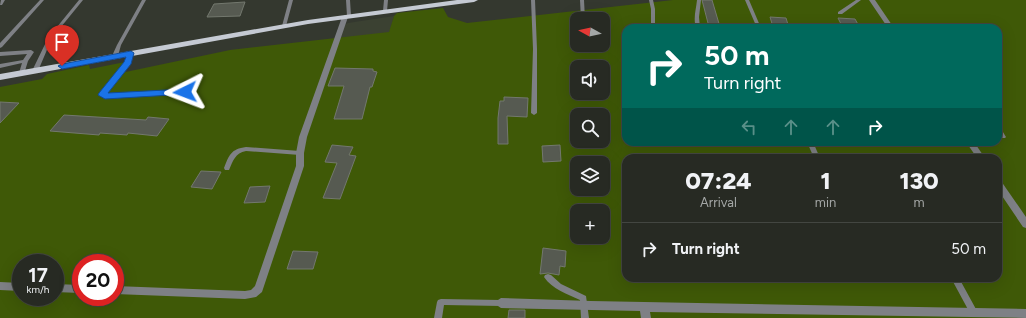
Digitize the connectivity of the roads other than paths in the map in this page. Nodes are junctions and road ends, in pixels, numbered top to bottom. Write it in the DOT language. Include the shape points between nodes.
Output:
graph roads {
  1 [pos="3,0"];
  2 [pos="42,0"];
  3 [pos="81,0"];
  4 [pos="144,0"];
  5 [pos="291,0"];
  6 [pos="348,0"];
  7 [pos="386,0"];
  8 [pos="474,0"];
  9 [pos="533,0"];
  10 [pos="582,0"];
  11 [pos="651,0"];
  12 [pos="699,0"];
  13 [pos="747,0"];
  14 [pos="859,0"];
  15 [pos="872,0"];
  16 [pos="431,3"];
  17 [pos="0,4"];
  18 [pos="385,11"];
  19 [pos="583,12"];
  20 [pos="840,13"];
  21 [pos="347,16"];
  22 [pos="653,24"];
  23 [pos="697,24"];
  24 [pos="757,24"];
  25 [pos="888,24"];
  26 [pos="284,26"];
  27 [pos="0,46"];
  28 [pos="131,53"];
  29 [pos="0,54"];
  30 [pos="115,56"];
  31 [pos="25,62"];
  32 [pos="0,66"];
  33 [pos="35,71"];
  34 [pos="22,73"];
  35 [pos="0,77"];
  36 [pos="185,92"];
  37 [pos="534,114"];
  38 [pos="300,153"];
  39 [pos="227,168"];
  40 [pos="1002,189"];
  41 [pos="1026,224"];
  42 [pos="548,278"];
  43 [pos="957,282"];
  44 [pos="0,286"];
  45 [pos="12,287"];
  46 [pos="124,290"];
  47 [pos="501,303"];
  48 [pos="584,306"];
  49 [pos="645,306"];
  50 [pos="974,313"];
  51 [pos="832,314"];
  52 [pos="1026,314"];
  53 [pos="935,315"];
  54 [pos="438,318"];
  55 [pos="585,318"];
  56 [pos="646,318"];
  1 -- 17 [label="lane"];
  2 -- 27 [label="lane"];
  3 -- 33 [label="lane" via="50,38"];
  4 -- 30 [label="lane"];
  5 -- 26 [label="lane"];
  6 -- 21 [label="lane"];
  7 -- 18 [label="lane"];
  8 -- 16 [label="main road"];
  9 -- 37 [label="lane"];
  10 -- 19 [label="lane"];
  11 -- 22 [label="lane"];
  12 -- 23 [label="lane"];
  13 -- 24 [label="lane"];
  14 -- 20 [label="lane"];
  15 -- 25 [label="street"];
  16 -- 18 [label="main road"];
  18 -- 21 [label="main road"];
  21 -- 26 [label="main road"];
  21 -- 38 [label="street" via="303,137"];
  26 -- 28 [label="main road"];
  28 -- 30 [label="main road"];
  28 -- 36 [label="lane" via="128,62 102,95"];
  29 -- 31 [label="lane" via="31,52"];
  30 -- 33 [label="main road"];
  31 -- 32 [label="lane"];
  31 -- 34 [label="lane"];
  33 -- 34 [label="main road"];
  34 -- 35 [label="main road"];
  38 -- 39 [label="lane" via="238,150"];
  38 -- 46 [label="street" via="300,166 259,290 244,295"];
  40 -- 41 [label="street"];
  42 -- 48 [label="lane" via="583,298"];
  43 -- 50 [label="lane"];
  44 -- 45 [label="street"];
  47 -- 48 [label="street"];
  47 -- 54 [label="lane" via="441,302"];
  48 -- 49 [label="street"];
  48 -- 55 [label="lane"];
  49 -- 51 [label="street"];
  49 -- 56 [label="street"];
  50 -- 52 [label="street"];
  50 -- 53 [label="street"];
  51 -- 53 [label="street"];
}
